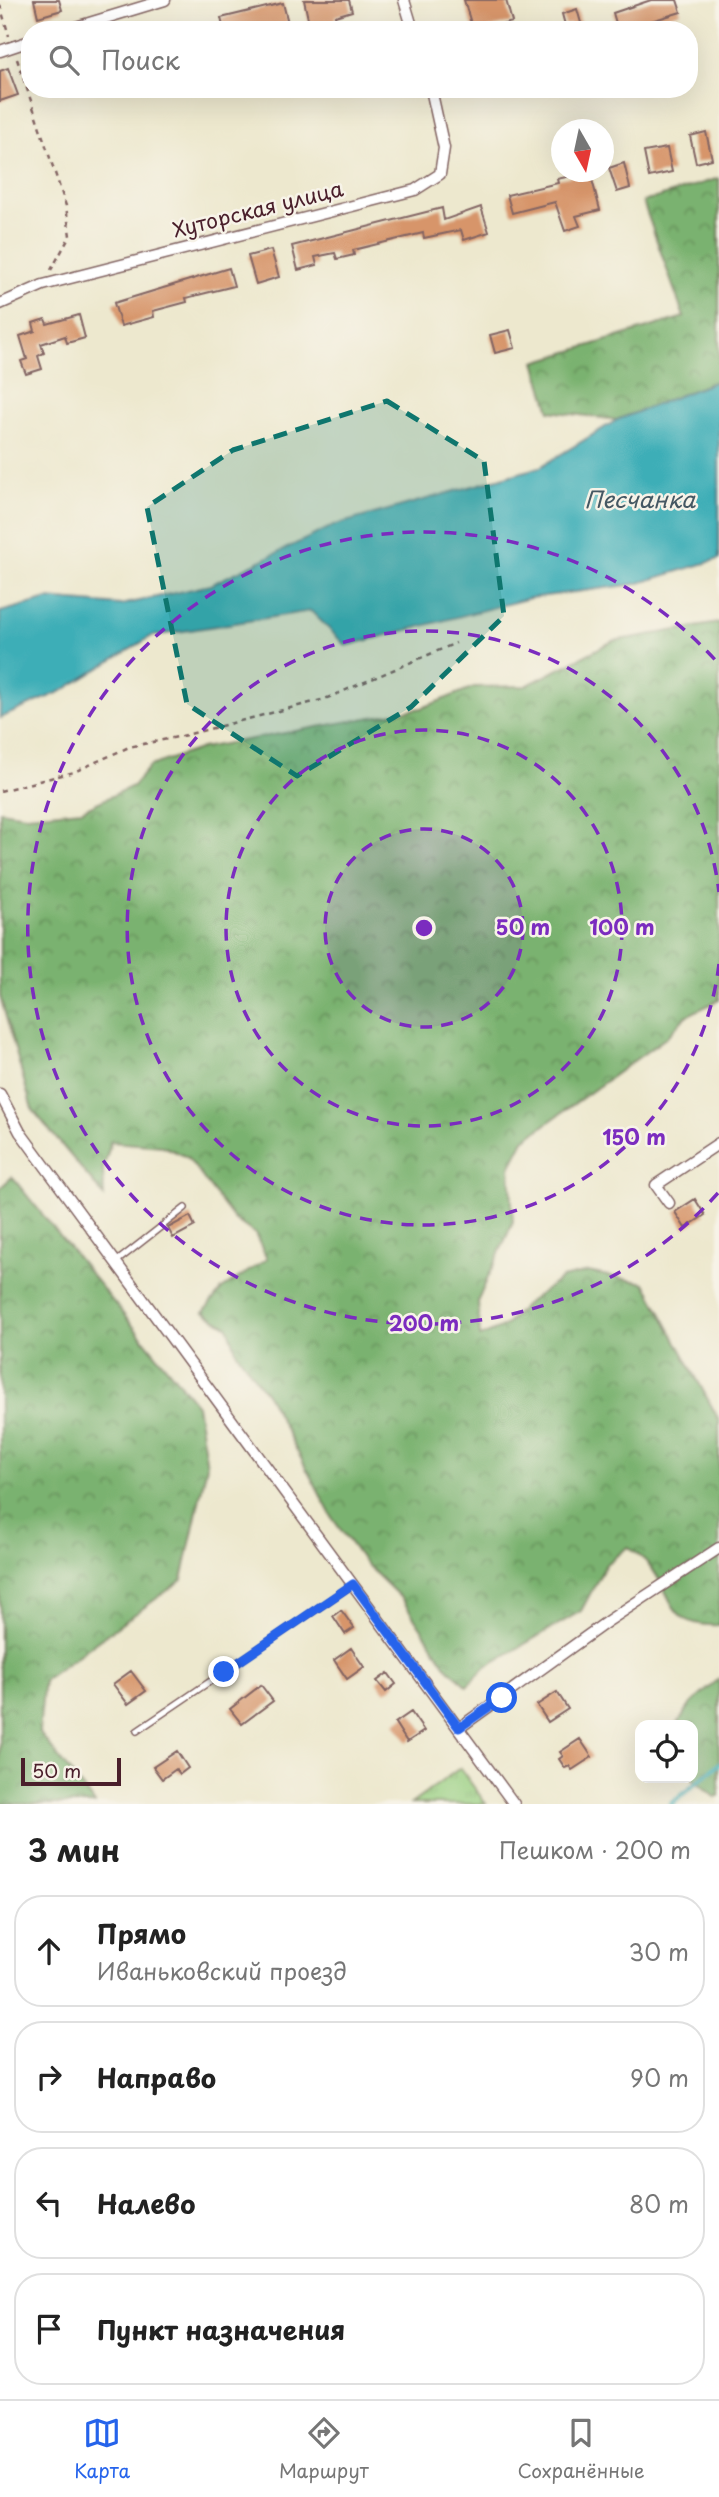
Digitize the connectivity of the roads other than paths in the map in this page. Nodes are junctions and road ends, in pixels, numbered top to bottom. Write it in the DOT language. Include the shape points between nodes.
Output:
graph roads {
  1 [pos="165,0"];
  2 [pos="404,0"];
  3 [pos="96,21"];
  4 [pos="410,21"];
  5 [pos="21,44"];
  6 [pos="0,51"];
  7 [pos="433,98"];
  8 [pos="0,304"];
  9 [pos="0,1094"];
  10 [pos="719,1143"];
  11 [pos="669,1203"];
  12 [pos="185,1208"];
  13 [pos="116,1262"];
  14 [pos="719,1548"];
  15 [pos="353,1584"];
  16 [pos="459,1728"];
  17 [pos="137,1731"];
  18 [pos="514,1804"];
  1 -- 3 [label="street"];
  2 -- 4 [label="street"];
  5 -- 6 [label="street"];
  7 -- 8 [label="street, Хуторская улица" via="444,148 440,174 415,190 43,285"];
  9 -- 13 [label="street" via="20,1132"];
  10 -- 11 [label="street" via="656,1185"];
  12 -- 13 [label="lane"];
  13 -- 15 [label="street"];
  14 -- 16 [label="street"];
  15 -- 16 [label="street"];
  15 -- 17 [label="lane"];
  16 -- 18 [label="street"];
}
